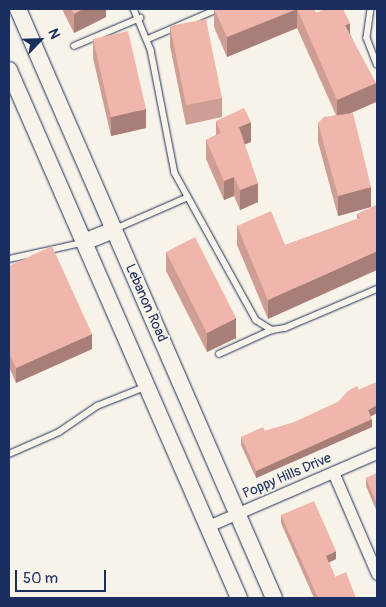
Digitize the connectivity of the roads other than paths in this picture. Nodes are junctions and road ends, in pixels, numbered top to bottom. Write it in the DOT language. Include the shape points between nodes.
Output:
graph roads {
  1 [pos="18,9"];
  2 [pos="134,9"];
  3 [pos="218,9"];
  4 [pos="371,9"];
  5 [pos="140,18"];
  6 [pos="148,39"];
  7 [pos="74,46"];
  8 [pos="377,64"];
  9 [pos="9,70"];
  10 [pos="186,198"];
  11 [pos="114,230"];
  12 [pos="84,242"];
  13 [pos="9,259"];
  14 [pos="377,289"];
  15 [pos="272,330"];
  16 [pos="220,354"];
  17 [pos="147,387"];
  18 [pos="9,454"];
  19 [pos="377,454"];
  20 [pos="333,472"];
  21 [pos="237,514"];
  22 [pos="208,526"];
  23 [pos="377,574"];
  24 [pos="239,598"];
  25 [pos="274,598"];
  1 -- 11 [label="main road, Lebanon Road"];
  2 -- 5 [label="lane"];
  3 -- 6 [label="lane"];
  4 -- 8 [label="lane" via="367,38"];
  5 -- 6 [label="lane"];
  5 -- 7 [label="lane"];
  6 -- 10 [label="lane" via="167,141"];
  9 -- 12 [label="main road"];
  10 -- 11 [label="lane"];
  10 -- 15 [label="lane" via="256,320"];
  11 -- 12 [label="main road"];
  11 -- 21 [label="main road, Lebanon Road"];
  12 -- 13 [label="lane"];
  12 -- 17 [label="main road"];
  14 -- 15 [label="lane"];
  15 -- 16 [label="lane"];
  17 -- 18 [label="lane" via="97,406 59,432"];
  17 -- 22 [label="main road"];
  19 -- 20 [label="street, Poppy Hills Drive"];
  20 -- 21 [label="street, Poppy Hills Drive"];
  20 -- 23 [label="street"];
  21 -- 22 [label="street, Poppy Hills Drive"];
  21 -- 25 [label="main road, Lebanon Road"];
  22 -- 24 [label="main road"];
}
